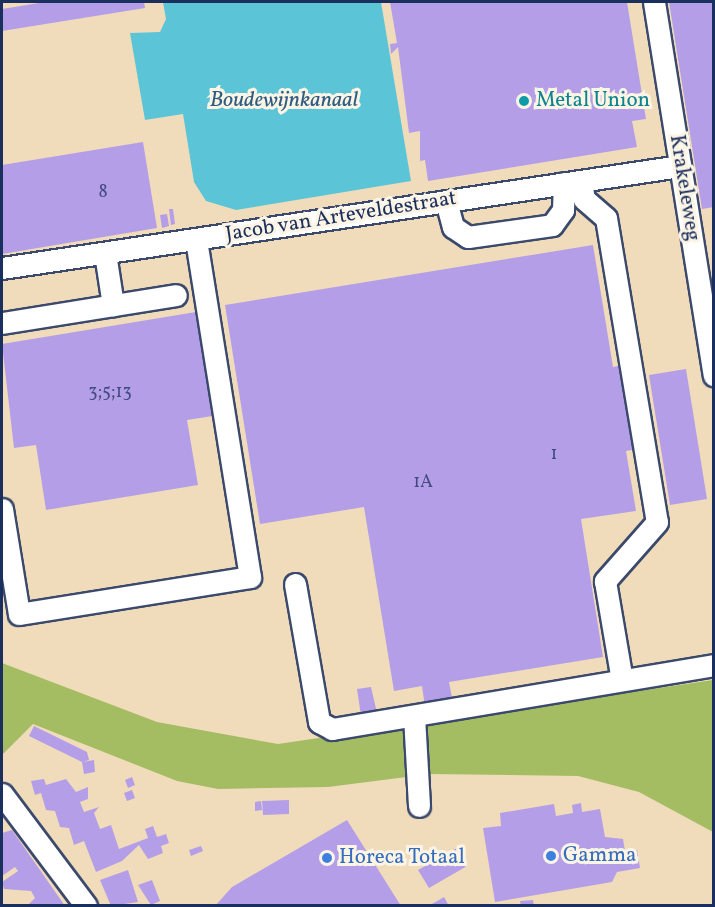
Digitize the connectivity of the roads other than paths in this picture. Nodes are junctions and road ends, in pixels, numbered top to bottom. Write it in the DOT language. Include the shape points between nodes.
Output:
graph roads {
  1 [pos="654,2"];
  2 [pos="680,166"];
  3 [pos="572,182"];
  4 [pos="446,201"];
  5 [pos="196,239"];
  6 [pos="105,253"];
  7 [pos="2,268"];
  8 [pos="176,295"];
  9 [pos="113,305"];
  10 [pos="2,323"];
  11 [pos="714,375"];
  12 [pos="2,509"];
  13 [pos="295,584"];
  14 [pos="714,665"];
  15 [pos="622,680"];
  16 [pos="414,716"];
  17 [pos="2,794"];
  18 [pos="419,806"];
  19 [pos="86,906"];
  1 -- 2 [label="street, Krakeleweg"];
  2 -- 3 [label="street, Jacob van Arteveldestraat"];
  2 -- 11 [label="street, Krakeleweg"];
  3 -- 4 [label="street, Jacob van Arteveldestraat"];
  3 -- 4 [label="street" via="563,210 552,225 468,237 453,227"];
  3 -- 15 [label="street" via="606,218 657,522 605,581"];
  4 -- 5 [label="street, Jacob van Arteveldestraat"];
  5 -- 6 [label="street, Jacob van Arteveldestraat"];
  5 -- 12 [label="street" via="250,577 19,614"];
  6 -- 7 [label="street, Jacob van Arteveldestraat"];
  6 -- 9 [label="street"];
  8 -- 9 [label="street"];
  9 -- 10 [label="street"];
  13 -- 16 [label="street" via="319,722 332,729"];
  14 -- 15 [label="street"];
  15 -- 16 [label="street"];
  16 -- 18 [label="street"];
  17 -- 19 [label="street"];
}
